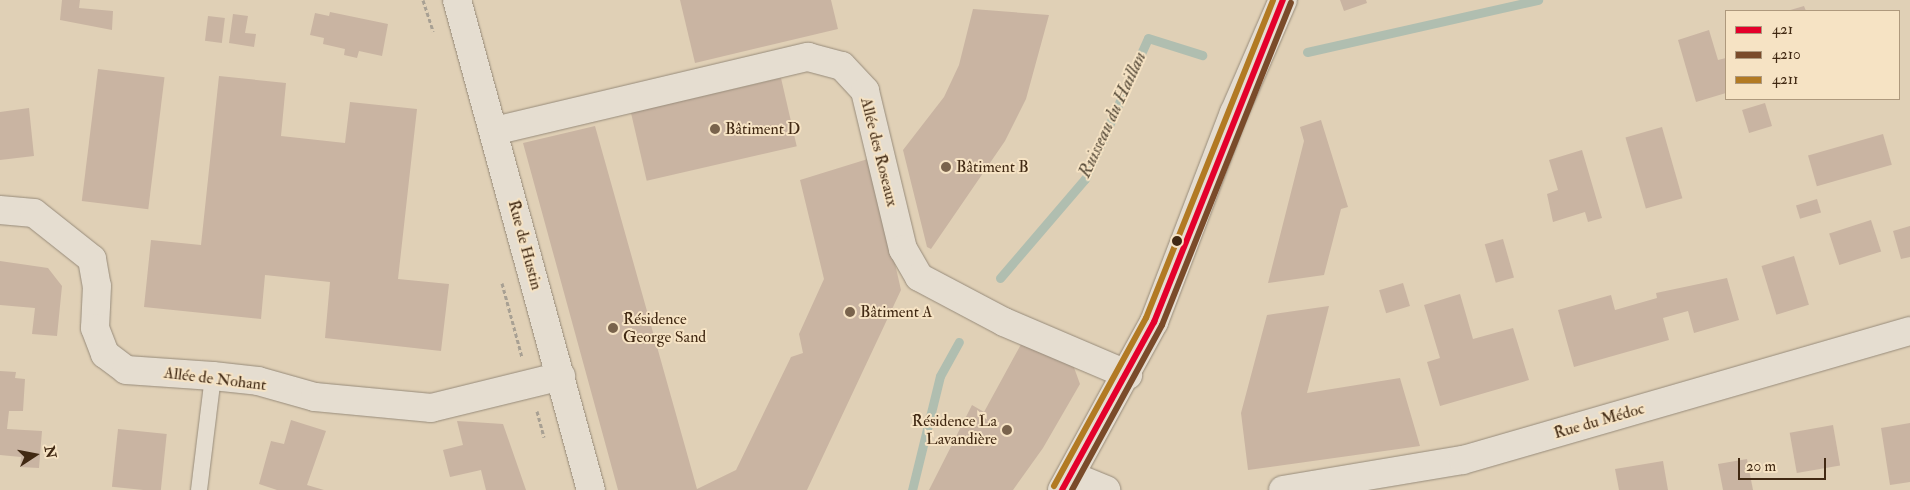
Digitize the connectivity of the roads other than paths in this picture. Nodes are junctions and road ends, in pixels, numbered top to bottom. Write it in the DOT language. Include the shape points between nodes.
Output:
graph roads {
  1 [pos="457,0"];
  2 [pos="1283,0"];
  3 [pos="494,131"];
  4 [pos="0,210"];
  5 [pos="1910,331"];
  6 [pos="1128,375"];
  7 [pos="212,376"];
  8 [pos="561,376"];
  9 [pos="1067,483"];
  10 [pos="199,490"];
  11 [pos="591,490"];
  12 [pos="1106,490"];
  13 [pos="1283,490"];
  1 -- 3 [label="street, Rue de Hustin"];
  2 -- 6 [label="street"];
  3 -- 6 [label="street, Allée des Roseaux" via="808,57 842,66 865,91 903,249 918,277 1004,322"];
  3 -- 8 [label="street, Rue de Hustin"];
  4 -- 7 [label="street, Allée de Nohant" via="34,213 92,258 97,286 95,328 105,354 126,370"];
  5 -- 13 [label="street, Rue du Médoc" via="1463,460"];
  6 -- 9 [label="street"];
  7 -- 8 [label="street, Allée de Nohant" via="258,382 315,397 431,408"];
  7 -- 10 [label="lane"];
  8 -- 11 [label="street, Rue de Hustin"];
  9 -- 12 [label="street"];
}
